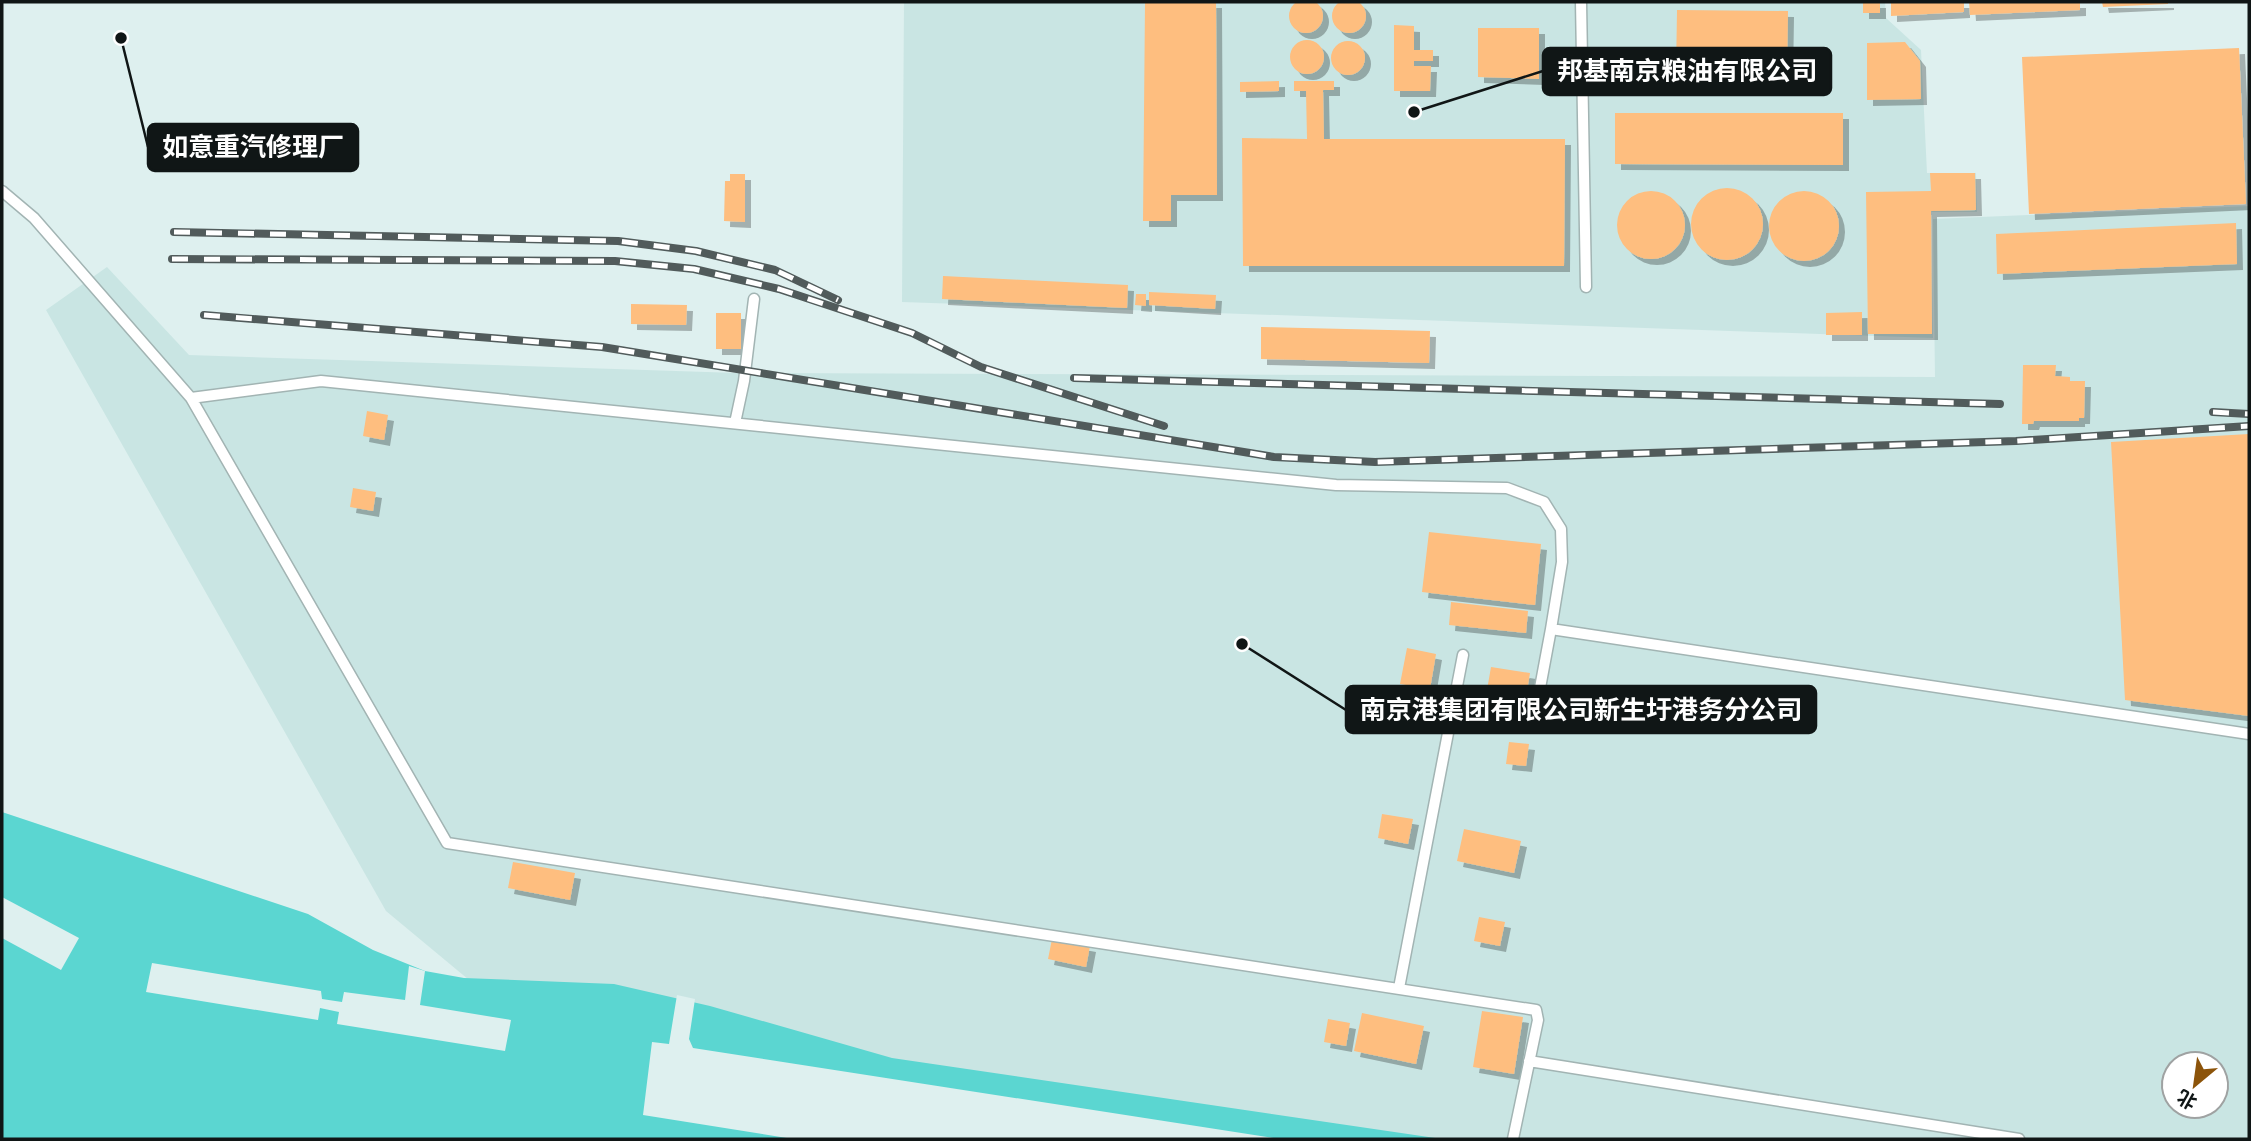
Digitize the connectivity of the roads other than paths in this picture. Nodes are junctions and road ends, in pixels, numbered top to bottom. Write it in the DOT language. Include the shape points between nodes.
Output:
graph roads {
  1 [pos="1581,2"];
  2 [pos="2,191"];
  3 [pos="1586,287"];
  4 [pos="754,299"];
  5 [pos="191,398"];
  6 [pos="734,423"];
  7 [pos="1552,629"];
  8 [pos="1463,655"];
  9 [pos="1453,706"];
  10 [pos="2249,734"];
  11 [pos="1399,988"];
  12 [pos="1530,1061"];
  13 [pos="1513,1139"];
  14 [pos="2019,1139"];
  1 -- 3 [label="lane"];
  2 -- 5 [label="lane" via="34,218"];
  4 -- 6 [label="lane"];
  5 -- 6 [label="lane" via="321,381"];
  5 -- 11 [label="lane" via="447,843"];
  6 -- 7 [label="lane" via="1336,485 1507,488 1544,502 1561,529 1562,562"];
  7 -- 9 [label="lane" via="1534,720"];
  7 -- 10 [label="lane"];
  8 -- 9 [label="lane"];
  9 -- 11 [label="lane"];
  11 -- 12 [label="lane" via="1536,1010"];
  12 -- 13 [label="lane"];
  12 -- 14 [label="lane"];
}
